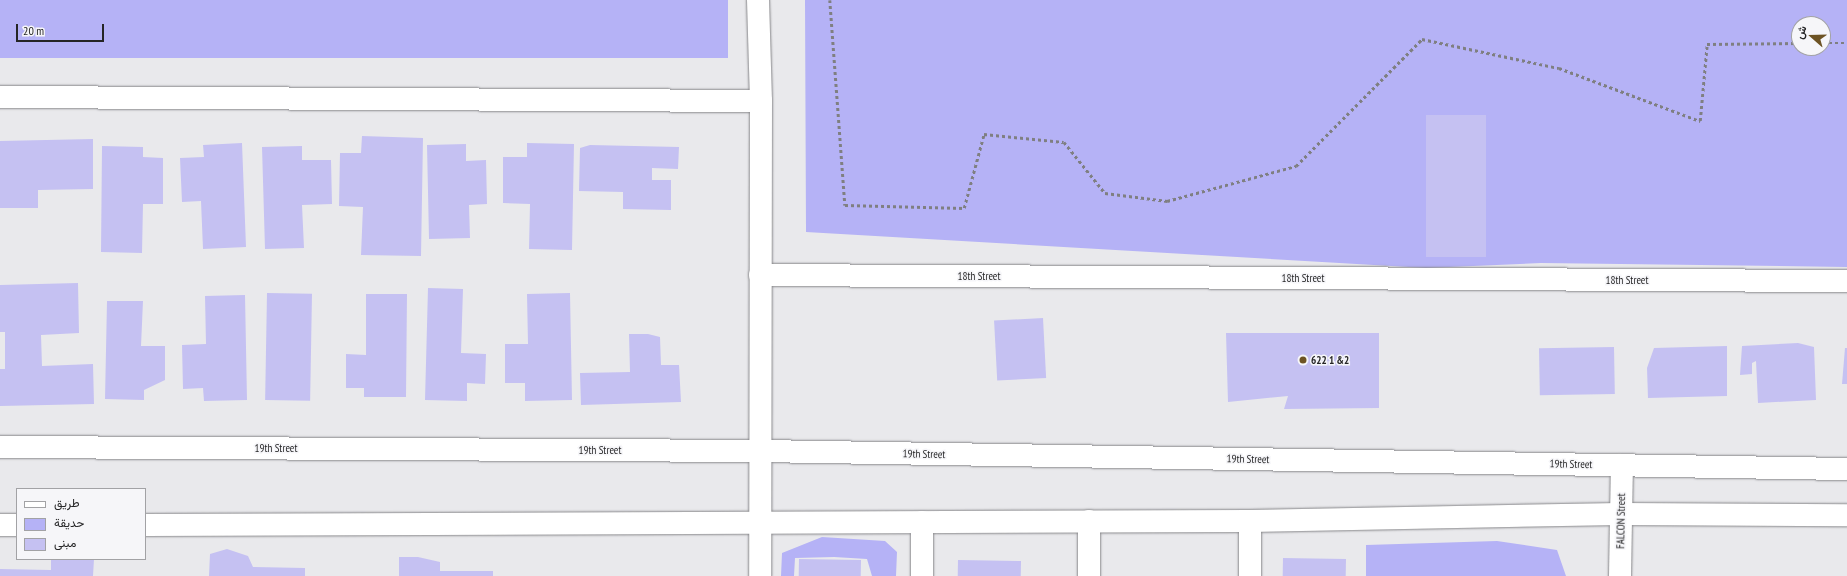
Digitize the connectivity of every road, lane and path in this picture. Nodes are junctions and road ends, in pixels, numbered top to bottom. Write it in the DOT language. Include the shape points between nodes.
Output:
graph roads {
  1 [pos="758,0"];
  2 [pos="830,0"];
  3 [pos="1791,43"];
  4 [pos="1831,43"];
  5 [pos="1847,43"];
  6 [pos="0,97"];
  7 [pos="761,101"];
  8 [pos="760,275"];
  9 [pos="1847,281"];
  10 [pos="0,447"];
  11 [pos="760,451"];
  12 [pos="1622,465"];
  13 [pos="1847,469"];
  14 [pos="1620,514"];
  15 [pos="1847,515"];
  16 [pos="1089,521"];
  17 [pos="1250,521"];
  18 [pos="760,522"];
  19 [pos="922,522"];
  20 [pos="16,525"];
  21 [pos="146,525"];
  22 [pos="0,526"];
  23 [pos="760,576"];
  24 [pos="922,576"];
  25 [pos="1089,576"];
  26 [pos="1250,576"];
  27 [pos="1620,576"];
  1 -- 7 [label="street"];
  2 -- 3 [label="path" via="845,205 964,208 984,134 1064,142 1105,193 1167,201 1296,166 1422,39 1559,68 1700,121 1707,44"];
  4 -- 5 [label="path"];
  6 -- 7 [label="street"];
  7 -- 8 [label="street"];
  8 -- 9 [label="street, 18th Street"];
  8 -- 11 [label="street"];
  10 -- 11 [label="street, 19th Street"];
  11 -- 12 [label="street, 19th Street"];
  11 -- 18 [label="street"];
  12 -- 13 [label="street, 19th Street"];
  12 -- 14 [label="street, FALCON Street"];
  14 -- 15 [label="street"];
  14 -- 17 [label="street"];
  14 -- 27 [label="street, FALCON Street"];
  16 -- 17 [label="street"];
  16 -- 19 [label="street"];
  16 -- 25 [label="street"];
  17 -- 26 [label="street"];
  18 -- 19 [label="street"];
  18 -- 21 [label="street"];
  18 -- 23 [label="street"];
  19 -- 24 [label="street"];
  20 -- 22 [label="street"];
}
